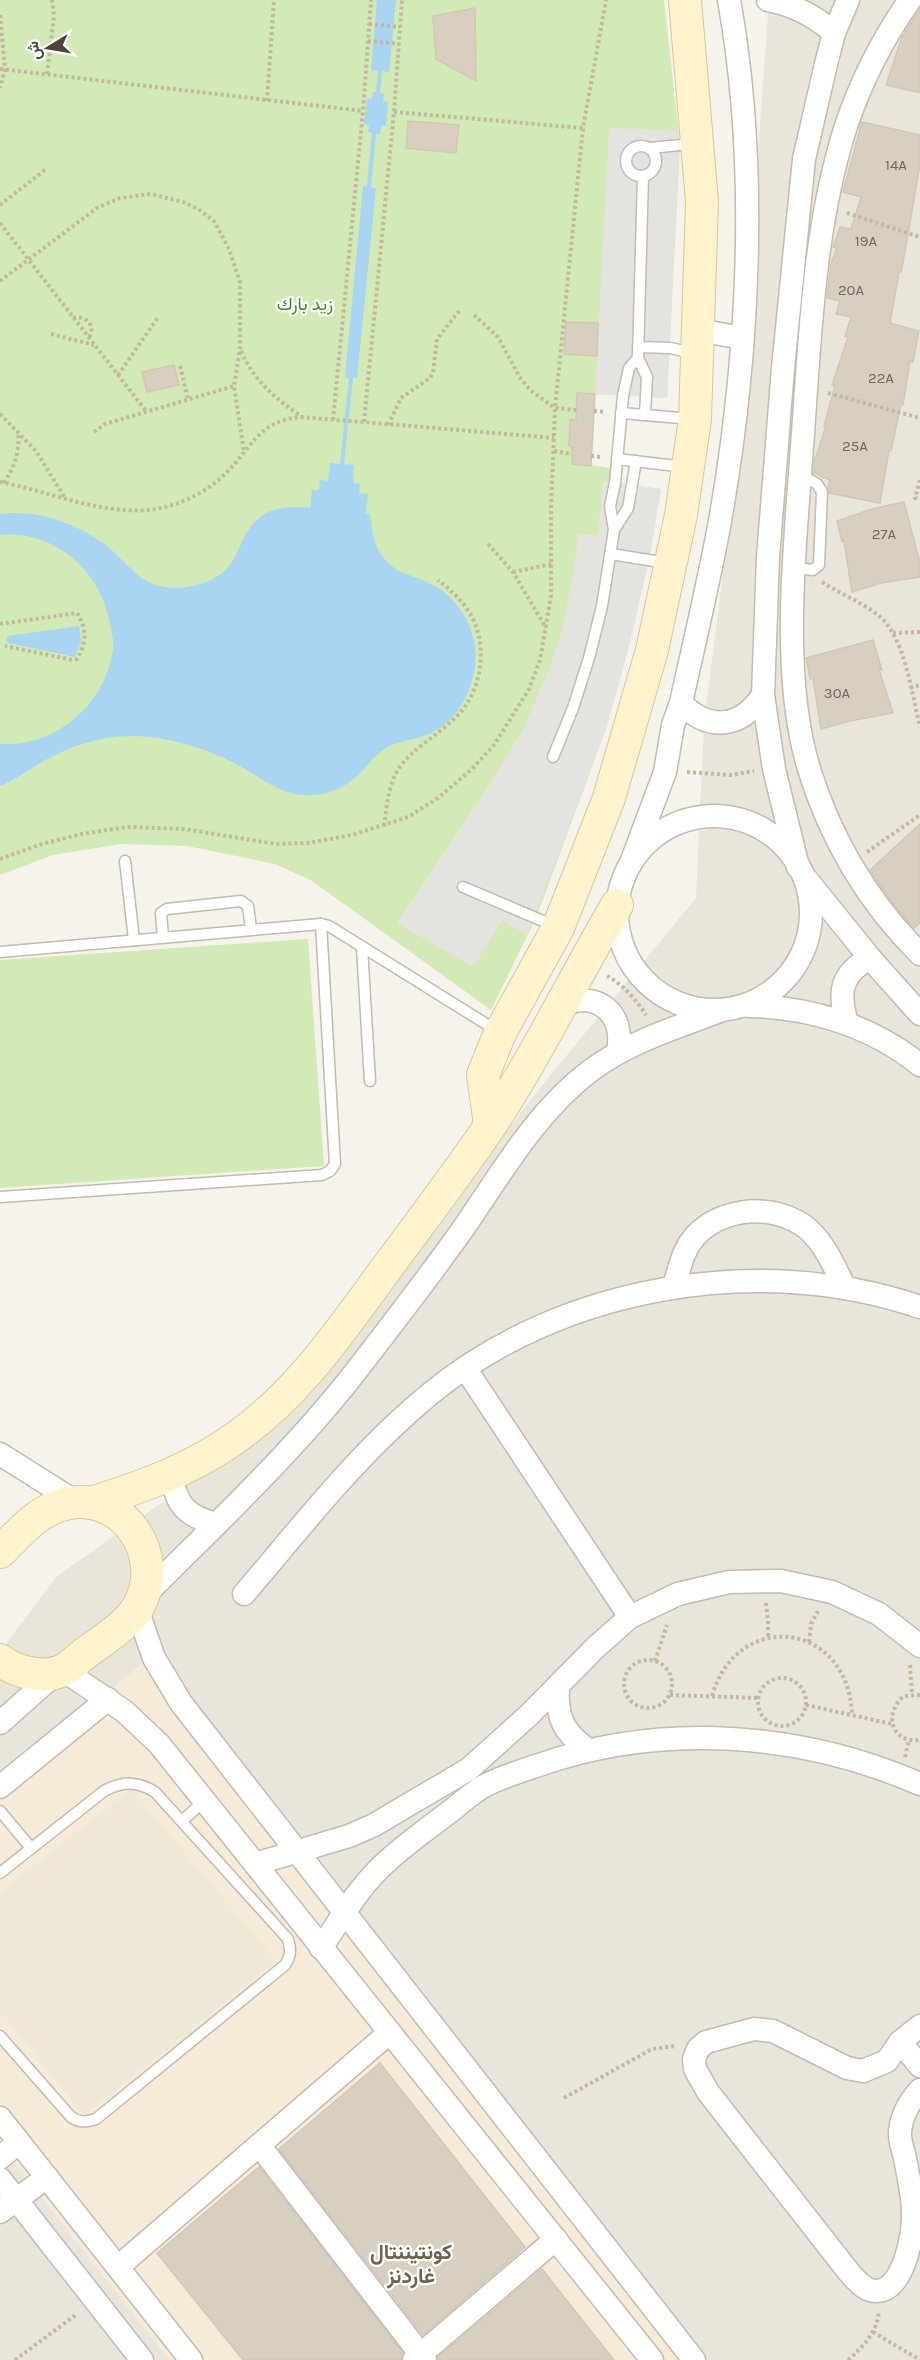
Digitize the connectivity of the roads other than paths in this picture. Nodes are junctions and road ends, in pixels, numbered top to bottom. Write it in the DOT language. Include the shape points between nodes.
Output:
graph roads {
  1 [pos="685,0"];
  2 [pos="768,0"];
  3 [pos="848,0"];
  4 [pos="910,0"];
  5 [pos="735,1"];
  6 [pos="834,33"];
  7 [pos="698,139"];
  8 [pos="650,148"];
  9 [pos="643,176"];
  10 [pos="742,338"];
  11 [pos="697,342"];
  12 [pos="638,352"];
  13 [pos="621,413"];
  14 [pos="645,415"];
  15 [pos="695,419"];
  16 [pos="617,459"];
  17 [pos="636,461"];
  18 [pos="688,468"];
  19 [pos="614,530"];
  20 [pos="611,554"];
  21 [pos="671,564"];
  22 [pos="763,695"];
  23 [pos="681,704"];
  24 [pos="553,757"];
  25 [pos="125,861"];
  26 [pos="631,863"];
  27 [pos="801,871"];
  28 [pos="463,887"];
  29 [pos="617,905"];
  30 [pos="321,924"];
  31 [pos="558,928"];
  32 [pos="251,929"];
  33 [pos="163,937"];
  34 [pos="134,939"];
  35 [pos="362,947"];
  36 [pos="0,952"];
  37 [pos="920,954"];
  38 [pos="870,958"];
  39 [pos="562,1005"];
  40 [pos="732,1008"];
  41 [pos="920,1014"];
  42 [pos="847,1023"];
  43 [pos="500,1033"];
  44 [pos="618,1052"];
  45 [pos="920,1065"];
  46 [pos="370,1082"];
  47 [pos="490,1125"];
  48 [pos="0,1197"];
  49 [pos="674,1287"];
  50 [pos="845,1288"];
  51 [pos="920,1307"];
  52 [pos="465,1368"];
  53 [pos="0,1454"];
  54 [pos="171,1474"];
  55 [pos="83,1502"];
  56 [pos="216,1524"];
  57 [pos="0,1552"];
  58 [pos="244,1594"];
  59 [pos="140,1602"];
  60 [pos="630,1617"];
  61 [pos="920,1646"];
  62 [pos="0,1660"];
  63 [pos="60,1672"];
  64 [pos="558,1686"];
  65 [pos="108,1699"];
  66 [pos="0,1723"];
  67 [pos="588,1750"];
  68 [pos="476,1778"];
  69 [pos="920,1784"];
  70 [pos="0,1787"];
  71 [pos="204,1801"];
  72 [pos="0,1811"];
  73 [pos="182,1821"];
  74 [pos="31,1848"];
  75 [pos="297,1850"];
  76 [pos="255,1864"];
  77 [pos="0,1873"];
  78 [pos="345,1913"];
  79 [pos="321,1948"];
  80 [pos="920,2026"];
  81 [pos="389,2033"];
  82 [pos="0,2036"];
  83 [pos="900,2042"];
  84 [pos="920,2066"];
  85 [pos="920,2090"];
  86 [pos="0,2118"];
  87 [pos="19,2142"];
  88 [pos="259,2145"];
  89 [pos="0,2158"];
  90 [pos="47,2177"];
  91 [pos="0,2179"];
  92 [pos="8,2206"];
  93 [pos="556,2239"];
  94 [pos="118,2267"];
  95 [pos="420,2358"];
  96 [pos="142,2360"];
  97 [pos="192,2360"];
  98 [pos="652,2360"];
  99 [pos="694,2360"];
  1 -- 7 [label="street"];
  2 -- 6 [label="street" via="804,10"];
  3 -- 6 [label="street"];
  4 -- 37 [label="street" via="864,82 831,181 815,288 800,474 793,663 797,716 808,768 826,818 849,865 879,908"];
  5 -- 10 [label="street" via="745,172"];
  6 -- 22 [label="street" via="804,159 777,439"];
  7 -- 8 [label="lane"];
  7 -- 11 [label="street" via="702,202"];
  8 -- 9 [label="lane" via="656,165"];
  8 -- 9 [label="lane" via="632,149 626,160 631,172"];
  9 -- 12 [label="lane"];
  10 -- 11 [label="street"];
  10 -- 23 [label="street" via="720,522"];
  11 -- 12 [label="lane"];
  11 -- 15 [label="street"];
  12 -- 13 [label="lane" via="626,375"];
  12 -- 14 [label="lane" via="647,377"];
  13 -- 14 [label="lane"];
  13 -- 16 [label="lane"];
  14 -- 15 [label="lane"];
  15 -- 18 [label="street"];
  16 -- 17 [label="lane"];
  16 -- 19 [label="lane" via="610,506"];
  17 -- 18 [label="lane"];
  17 -- 19 [label="lane" via="628,508"];
  18 -- 21 [label="street"];
  19 -- 20 [label="lane"];
  20 -- 21 [label="lane"];
  20 -- 24 [label="lane" via="589,658"];
  21 -- 31 [label="street" via="652,650 609,798"];
  22 -- 23 [label="street" via="755,707 731,722 703,720"];
  22 -- 27 [label="street" via="774,769"];
  23 -- 26 [label="street" via="665,772"];
  25 -- 34 [label="lane"];
  26 -- 27 [label="street" via="644,845 682,821 727,817 769,833 786,848"];
  26 -- 29 [label="street" via="621,883"];
  27 -- 38 [label="street"];
  27 -- 40 [label="street" via="810,901 809,928 802,954 787,977 767,995"];
  28 -- 31 [label="lane"];
  29 -- 39 [label="street"];
  29 -- 40 [label="street" via="618,929 625,952 648,984 675,1003 697,1010"];
  30 -- 32 [label="lane"];
  30 -- 35 [label="lane"];
  30 -- 48 [label="lane" via="335,1164 330,1171 322,1176"];
  31 -- 43 [label="street"];
  32 -- 33 [label="lane"];
  32 -- 33 [label="lane" via="248,906 241,901 164,911 160,917"];
  33 -- 34 [label="lane"];
  34 -- 36 [label="lane"];
  35 -- 43 [label="lane"];
  35 -- 46 [label="lane"];
  38 -- 41 [label="street"];
  38 -- 42 [label="street" via="850,973 844,984 841,996"];
  39 -- 44 [label="street" via="575,1000 601,1004 618,1026"];
  39 -- 47 [label="street"];
  40 -- 42 [label="street" via="781,1006"];
  40 -- 44 [label="street"];
  42 -- 45 [label="street"];
  43 -- 47 [label="street" via="483,1075"];
  44 -- 56 [label="street" via="572,1086 540,1119 351,1377 264,1477"];
  47 -- 54 [label="street" via="321,1357 278,1405 227,1444"];
  49 -- 50 [label="street" via="769,1280"];
  49 -- 50 [label="street" via="685,1251 700,1232 730,1215 765,1211 788,1217 808,1229 824,1247"];
  49 -- 52 [label="street" via="568,1316 515,1339"];
  50 -- 51 [label="street"];
  52 -- 58 [label="street" via="371,1448"];
  52 -- 60 [label="street"];
  53 -- 55 [label="street"];
  54 -- 55 [label="street"];
  54 -- 56 [label="street" via="174,1493 183,1508 198,1519"];
  55 -- 57 [label="street" via="46,1511"];
  55 -- 59 [label="street" via="119,1514 140,1537 148,1581"];
  56 -- 59 [label="street"];
  59 -- 63 [label="street" via="126,1621"];
  59 -- 75 [label="street" via="148,1642 166,1681"];
  60 -- 61 [label="street" via="672,1596 729,1582 781,1581 832,1592 879,1614"];
  60 -- 64 [label="street"];
  62 -- 63 [label="street" via="30,1673"];
  63 -- 65 [label="street"];
  63 -- 66 [label="street"];
  64 -- 67 [label="street" via="556,1705 562,1723 573,1739"];
  64 -- 68 [label="street"];
  65 -- 70 [label="street"];
  65 -- 71 [label="street" via="159,1744"];
  67 -- 68 [label="street"];
  67 -- 69 [label="street" via="651,1740 744,1739 847,1757"];
  68 -- 75 [label="street" via="349,1836"];
  68 -- 78 [label="street" via="395,1853 359,1891"];
  71 -- 73 [label="lane"];
  71 -- 76 [label="street"];
  72 -- 74 [label="lane"];
  73 -- 74 [label="lane" via="155,1792 141,1784 115,1785"];
  73 -- 82 [label="lane" via="288,1939 290,1957 285,1965 107,2113 87,2122 71,2117"];
  74 -- 77 [label="lane"];
  75 -- 76 [label="street"];
  75 -- 78 [label="street"];
  76 -- 79 [label="street"];
  78 -- 79 [label="street"];
  78 -- 99 [label="street"];
  79 -- 81 [label="street"];
  80 -- 83 [label="street"];
  81 -- 88 [label="street"];
  81 -- 93 [label="street"];
  83 -- 84 [label="street"];
  83 -- 85 [label="street" via="887,2061 863,2071 847,2068 773,2031 754,2029 706,2042 698,2049 695,2069 708,2092 848,2271 860,2284 878,2292 896,2279 912,2239 914,2215 900,2134 902,2118"];
  86 -- 87 [label="street"];
  87 -- 89 [label="street"];
  87 -- 90 [label="street"];
  88 -- 94 [label="street"];
  88 -- 95 [label="street"];
  90 -- 92 [label="street"];
  90 -- 94 [label="street"];
  91 -- 92 [label="street"];
  92 -- 96 [label="street" via="95,2300"];
  93 -- 95 [label="street"];
  93 -- 98 [label="street"];
  94 -- 97 [label="street"];
}
